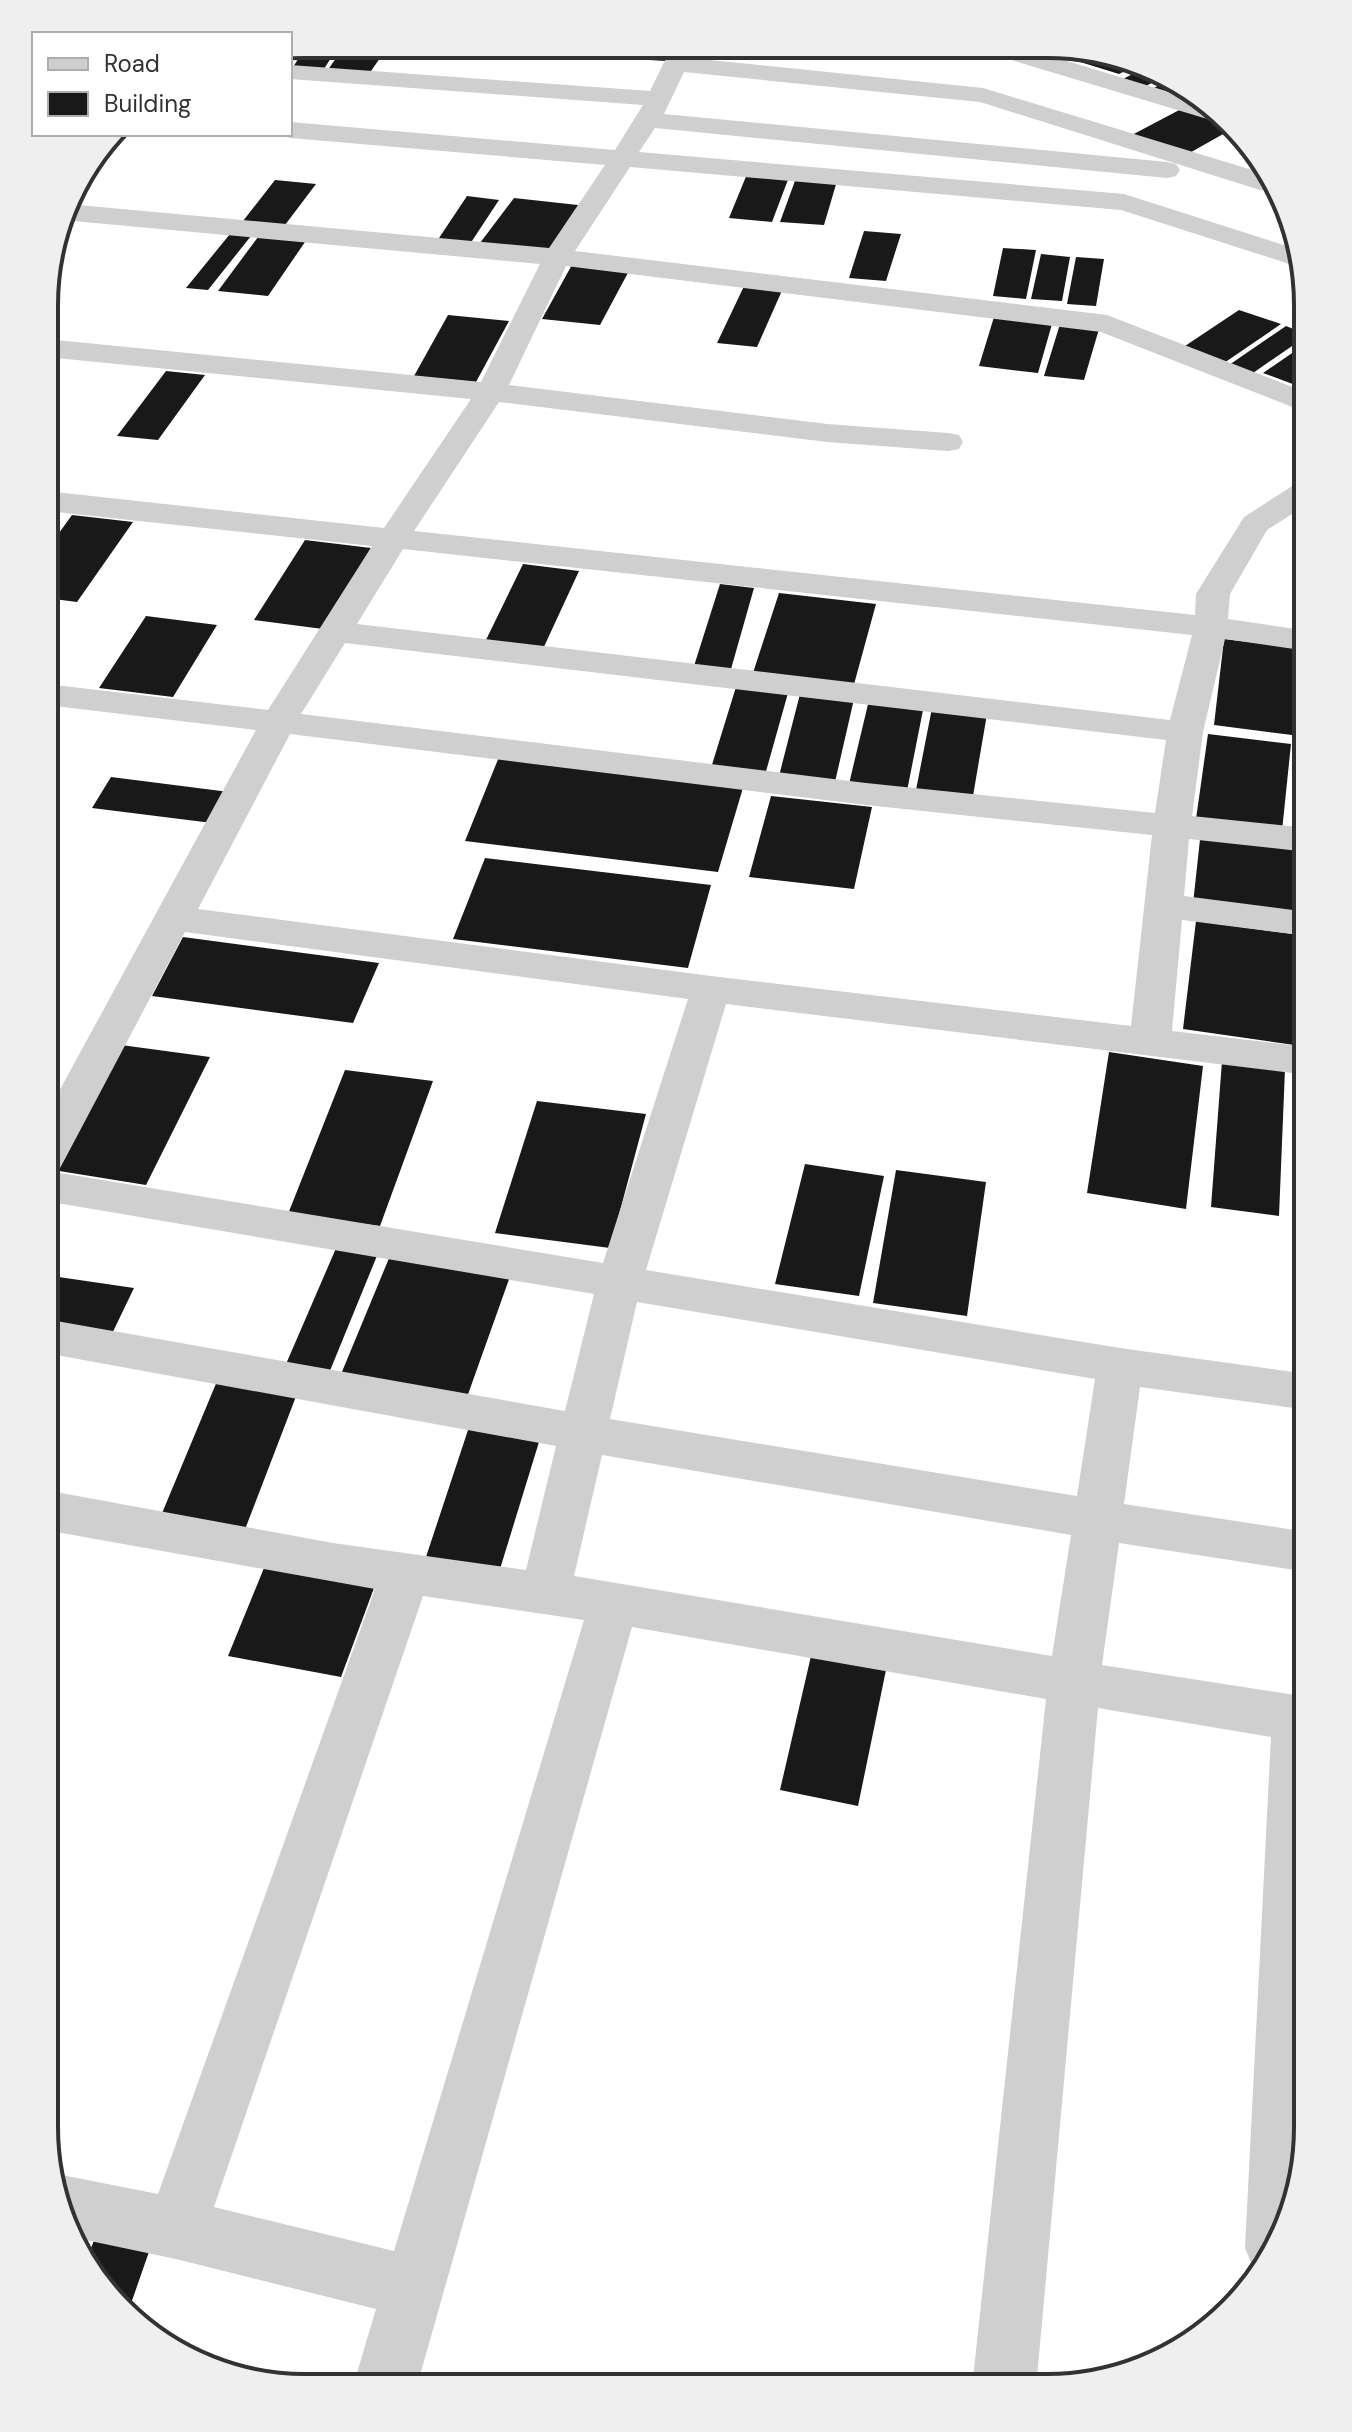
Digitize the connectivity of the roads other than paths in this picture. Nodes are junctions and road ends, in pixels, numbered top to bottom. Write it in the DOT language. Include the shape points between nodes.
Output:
graph roads {
  1 [pos="678,58"];
  2 [pos="706,58"];
  3 [pos="1030,58"];
  4 [pos="292,72"];
  5 [pos="1194,107"];
  6 [pos="653,109"];
  7 [pos="292,130"];
  8 [pos="1225,145"];
  9 [pos="621,159"];
  10 [pos="1192,167"];
  11 [pos="1261,182"];
  12 [pos="1124,202"];
  13 [pos="76,213"];
  14 [pos="1289,256"];
  15 [pos="557,257"];
  16 [pos="58,349"];
  17 [pos="491,392"];
  18 [pos="1294,398"];
  19 [pos="948,442"];
  20 [pos="1294,499"];
  21 [pos="58,502"];
  22 [pos="393,539"];
  23 [pos="1211,627"];
  24 [pos="335,632"];
  25 [pos="1294,639"];
  26 [pos="58,696"];
  27 [pos="278,723"];
  28 [pos="1185,732"];
  29 [pos="1172,824"];
  30 [pos="1294,838"];
  31 [pos="1164,906"];
  32 [pos="175,918"];
  33 [pos="1294,922"];
  34 [pos="711,989"];
  35 [pos="1150,1042"];
  36 [pos="1294,1059"];
  37 [pos="58,1133"];
  38 [pos="58,1188"];
  39 [pos="619,1283"];
  40 [pos="58,1338"];
  41 [pos="1120,1366"];
  42 [pos="1293,1390"];
  43 [pos="583,1432"];
  44 [pos="58,1512"];
  45 [pos="1098,1521"];
  46 [pos="1293,1550"];
  47 [pos="406,1574"];
  48 [pos="545,1594"];
  49 [pos="614,1603"];
  50 [pos="1074,1682"];
  51 [pos="1293,1718"];
  52 [pos="1293,1913"];
  53 [pos="71,2207"];
  54 [pos="1278,2213"];
  55 [pos="176,2228"];
  56 [pos="413,2287"];
  57 [pos="388,2374"];
  58 [pos="1005,2374"];
  1 -- 6 [label="street"];
  2 -- 10 [label="street" via="983,95"];
  3 -- 5 [label="street"];
  4 -- 6 [label="street"];
  6 -- 9 [label="street"];
  6 -- 10 [label="street"];
  7 -- 9 [label="street"];
  8 -- 10 [label="street"];
  9 -- 12 [label="street"];
  9 -- 15 [label="street"];
  10 -- 11 [label="street"];
  10 -- 12 [label="street"];
  12 -- 14 [label="street"];
  13 -- 15 [label="street"];
  15 -- 17 [label="street"];
  15 -- 18 [label="street" via="1107,324"];
  16 -- 17 [label="street"];
  17 -- 19 [label="street" via="827,433"];
  17 -- 22 [label="street"];
  20 -- 23 [label="street" via="1255,524 1213,594"];
  21 -- 22 [label="street"];
  22 -- 23 [label="street"];
  22 -- 24 [label="street"];
  23 -- 25 [label="street"];
  23 -- 28 [label="street"];
  24 -- 27 [label="street"];
  24 -- 28 [label="street"];
  26 -- 27 [label="street"];
  27 -- 29 [label="street" via="866,794"];
  27 -- 32 [label="street"];
  28 -- 29 [label="street"];
  29 -- 30 [label="street"];
  29 -- 31 [label="street"];
  31 -- 33 [label="street"];
  31 -- 35 [label="street"];
  32 -- 34 [label="street"];
  32 -- 37 [label="street"];
  34 -- 35 [label="street"];
  34 -- 39 [label="street"];
  35 -- 36 [label="street"];
  38 -- 39 [label="street"];
  39 -- 41 [label="street"];
  39 -- 43 [label="street"];
  40 -- 43 [label="street"];
  41 -- 42 [label="street"];
  41 -- 45 [label="street"];
  43 -- 45 [label="street"];
  43 -- 48 [label="street"];
  44 -- 47 [label="street"];
  45 -- 46 [label="street"];
  45 -- 50 [label="street"];
  47 -- 48 [label="street"];
  47 -- 55 [label="street"];
  48 -- 49 [label="street"];
  49 -- 50 [label="street"];
  49 -- 56 [label="street"];
  50 -- 51 [label="street"];
  50 -- 58 [label="street"];
  52 -- 54 [label="street"];
  53 -- 55 [label="street"];
  55 -- 56 [label="street"];
  56 -- 57 [label="street"];
}
